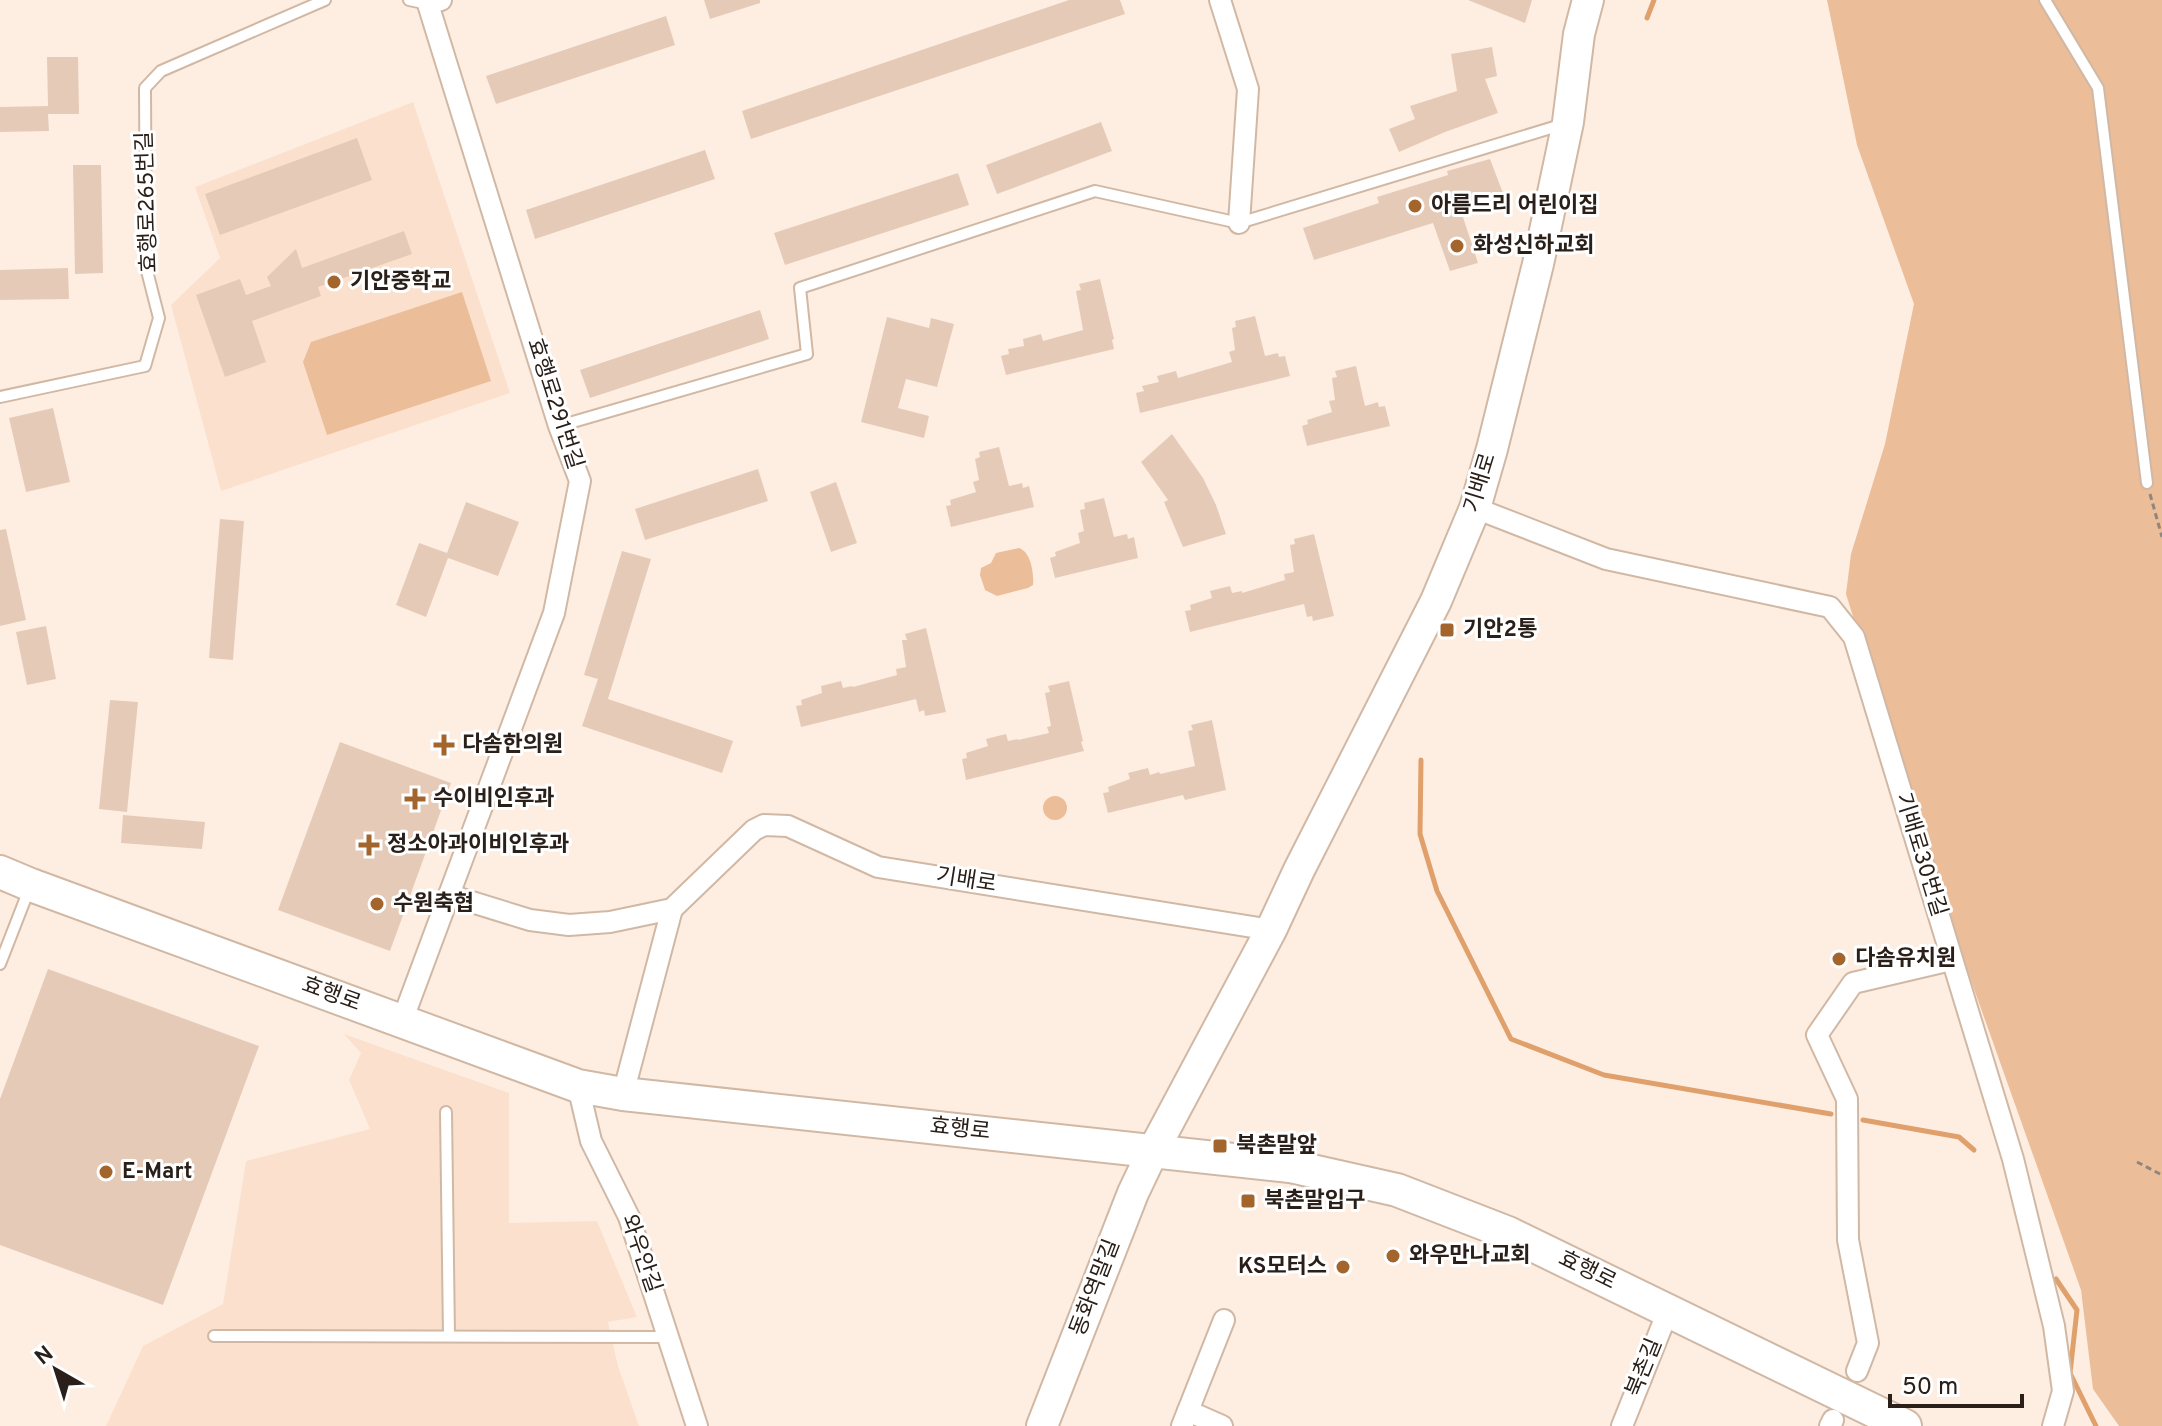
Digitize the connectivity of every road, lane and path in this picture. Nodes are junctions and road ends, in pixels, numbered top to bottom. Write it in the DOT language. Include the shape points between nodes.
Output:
graph roads {
  1 [pos="325,0"];
  2 [pos="1220,0"];
  3 [pos="1588,0"];
  4 [pos="2045,0"];
  5 [pos="426,1"];
  6 [pos="1568,122"];
  7 [pos="1239,223"];
  8 [pos="0,397"];
  9 [pos="559,426"];
  10 [pos="2147,483"];
  11 [pos="1475,508"];
  12 [pos="2162,537"];
  13 [pos="0,872"];
  14 [pos="31,885"];
  15 [pos="449,895"];
  16 [pos="672,909"];
  17 [pos="1271,930"];
  18 [pos="1951,960"];
  19 [pos="0,964"];
  20 [pos="402,1021"];
  21 [pos="578,1086"];
  22 [pos="623,1094"];
  23 [pos="446,1112"];
  24 [pos="1153,1151"];
  25 [pos="2137,1162"];
  26 [pos="2162,1175"];
  27 [pos="1668,1311"];
  28 [pos="1224,1320"];
  29 [pos="214,1336"];
  30 [pos="449,1336"];
  31 [pos="668,1337"];
  32 [pos="1857,1371"];
  33 [pos="1185,1418"];
  34 [pos="697,1426"];
  35 [pos="1042,1426"];
  36 [pos="1222,1426"];
  37 [pos="1622,1426"];
  38 [pos="1905,1426"];
  39 [pos="2053,1426"];
  1 -- 8 [label="lane, 효행로265번길" via="161,71 145,88 146,267 159,318 145,366"];
  2 -- 7 [label="street" via="1248,89"];
  3 -- 6 [label="street, 기배로"];
  4 -- 10 [label="lane" via="2098,88"];
  5 -- 9 [label="street, 효행로291번길"];
  6 -- 7 [label="lane"];
  6 -- 11 [label="street, 기배로" via="1538,264"];
  7 -- 9 [label="lane" via="1095,191 800,288 807,354"];
  9 -- 15 [label="street, 효행로291번길" via="580,481 554,613"];
  10 -- 12 [label="path"];
  11 -- 17 [label="street, 기배로" via="1436,601"];
  11 -- 18 [label="street, 기배로30번길" via="1606,559 1830,607 1854,637"];
  13 -- 14 [label="main road, 효행로"];
  14 -- 19 [label="lane"];
  14 -- 20 [label="main road, 효행로"];
  15 -- 16 [label="street" via="530,920 569,925"];
  15 -- 20 [label="street, 효행로291번길"];
  16 -- 17 [label="street, 기배로" via="764,825 788,826 878,867"];
  16 -- 22 [label="street"];
  17 -- 24 [label="street, 기배로"];
  18 -- 32 [label="street" via="1853,983 1817,1035 1847,1099 1848,1240 1868,1343"];
  18 -- 39 [label="street, 기배로30번길" via="2013,1159 2054,1326 2063,1391"];
  20 -- 21 [label="main road, 효행로"];
  21 -- 22 [label="main road, 효행로"];
  21 -- 31 [label="street, 와우안길" via="591,1141 629,1217"];
  22 -- 24 [label="main road, 효행로"];
  23 -- 30 [label="lane"];
  24 -- 27 [label="main road, 효행로" via="1290,1166 1397,1190 1508,1233"];
  24 -- 35 [label="street, 동화역말길"];
  25 -- 26 [label="path"];
  27 -- 37 [label="street, 북촌길"];
  27 -- 38 [label="main road, 효행로"];
  28 -- 33 [label="street"];
  29 -- 30 [label="lane"];
  30 -- 31 [label="lane"];
  31 -- 34 [label="street, 와우안길"];
  33 -- 36 [label="street"];
}
